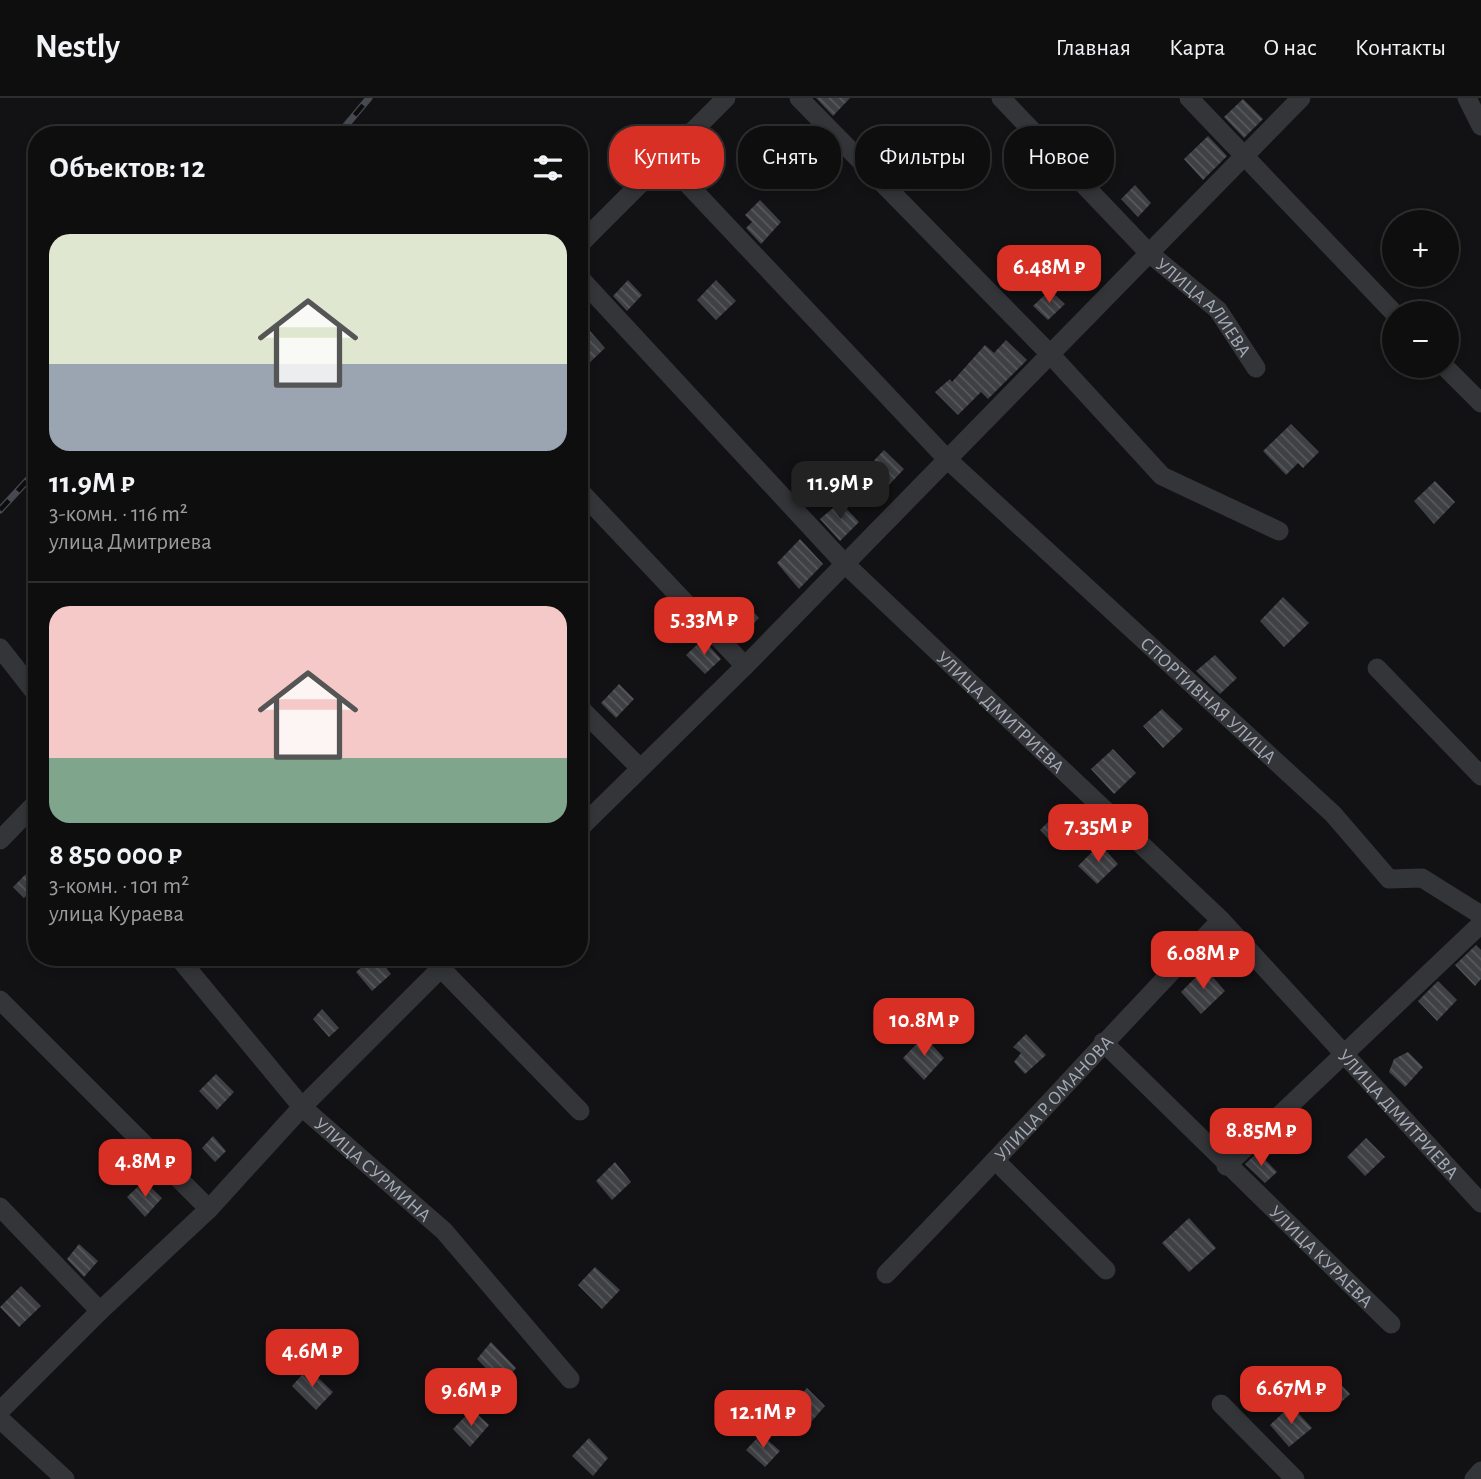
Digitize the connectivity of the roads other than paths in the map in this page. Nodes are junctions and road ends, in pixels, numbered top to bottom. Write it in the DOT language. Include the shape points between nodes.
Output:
graph roads {
  1 [pos="726,98"];
  2 [pos="799,98"];
  3 [pos="1001,98"];
  4 [pos="1189,98"];
  5 [pos="1301,98"];
  6 [pos="1473,101"];
  7 [pos="698,126"];
  8 [pos="1481,126"];
  9 [pos="1244,157"];
  10 [pos="634,189"];
  11 [pos="692,189"];
  12 [pos="588,236"];
  13 [pos="1149,253"];
  14 [pos="588,287"];
  15 [pos="1382,301"];
  16 [pos="1051,354"];
  17 [pos="1256,368"];
  18 [pos="1455,378"];
  19 [pos="1480,404"];
  20 [pos="947,459"];
  21 [pos="588,500"];
  22 [pos="1279,531"];
  23 [pos="844,563"];
  24 [pos="0,648"];
  25 [pos="745,666"];
  26 [pos="1377,668"];
  27 [pos="28,684"];
  28 [pos="588,717"];
  29 [pos="640,768"];
  30 [pos="1481,776"];
  31 [pos="28,811"];
  32 [pos="588,820"];
  33 [pos="0,840"];
  34 [pos="1481,915"];
  35 [pos="1222,920"];
  36 [pos="1481,924"];
  37 [pos="186,966"];
  38 [pos="436,966"];
  39 [pos="446,966"];
  40 [pos="0,1000"];
  41 [pos="1103,1042"];
  42 [pos="1343,1052"];
  43 [pos="303,1107"];
  44 [pos="580,1111"];
  45 [pos="996,1161"];
  46 [pos="1226,1166"];
  47 [pos="1481,1203"];
  48 [pos="0,1207"];
  49 [pos="209,1209"];
  50 [pos="1106,1270"];
  51 [pos="886,1274"];
  52 [pos="100,1311"];
  53 [pos="1391,1324"];
  54 [pos="570,1379"];
  55 [pos="1221,1404"];
  56 [pos="0,1411"];
  57 [pos="0,1419"];
  58 [pos="1481,1471"];
  59 [pos="65,1479"];
  60 [pos="1295,1479"];
  61 [pos="1474,1479"];
  1 -- 7 [label="street"];
  2 -- 16 [label="street"];
  3 -- 13 [label="street, УЛИЦА АЛИЕВА"];
  4 -- 9 [label="street"];
  5 -- 9 [label="street"];
  6 -- 8 [label="street"];
  9 -- 13 [label="street"];
  9 -- 15 [label="street"];
  10 -- 12 [label="street"];
  11 -- 20 [label="street"];
  13 -- 16 [label="street"];
  13 -- 17 [label="street, УЛИЦА АЛИЕВА" via="1218,310"];
  14 -- 23 [label="street, УЛИЦА ДМИТРИЕВА"];
  16 -- 20 [label="street"];
  16 -- 22 [label="street" via="1162,476"];
  18 -- 19 [label="street"];
  20 -- 23 [label="street"];
  20 -- 34 [label="street, СПОРТИВНАЯ УЛИЦА" via="1333,814 1389,879 1422,877"];
  21 -- 25 [label="street"];
  23 -- 25 [label="street"];
  23 -- 35 [label="street, УЛИЦА ДМИТРИЕВА"];
  24 -- 27 [label="street"];
  25 -- 29 [label="street"];
  26 -- 30 [label="street"];
  28 -- 29 [label="street"];
  29 -- 32 [label="street"];
  31 -- 33 [label="street"];
  35 -- 41 [label="street, УЛИЦА Р. ОМАНОВА"];
  35 -- 42 [label="street, УЛИЦА ДМИТРИЕВА"];
  36 -- 42 [label="street"];
  37 -- 43 [label="street, УЛИЦА СУРМИНА"];
  38 -- 43 [label="street"];
  39 -- 44 [label="street"];
  40 -- 49 [label="street"];
  41 -- 45 [label="street, УЛИЦА Р. ОМАНОВА"];
  41 -- 46 [label="street, УЛИЦА КУРАЕВА"];
  42 -- 46 [label="street"];
  42 -- 47 [label="street, УЛИЦА ДМИТРИЕВА"];
  43 -- 49 [label="street"];
  43 -- 54 [label="street, УЛИЦА СУРМИНА" via="444,1231"];
  45 -- 50 [label="street"];
  45 -- 51 [label="street, УЛИЦА Р. ОМАНОВА"];
  46 -- 53 [label="street, УЛИЦА КУРАЕВА"];
  48 -- 52 [label="street"];
  49 -- 52 [label="street"];
  52 -- 56 [label="street"];
  55 -- 60 [label="street"];
  57 -- 59 [label="street"];
  58 -- 61 [label="street"];
}
